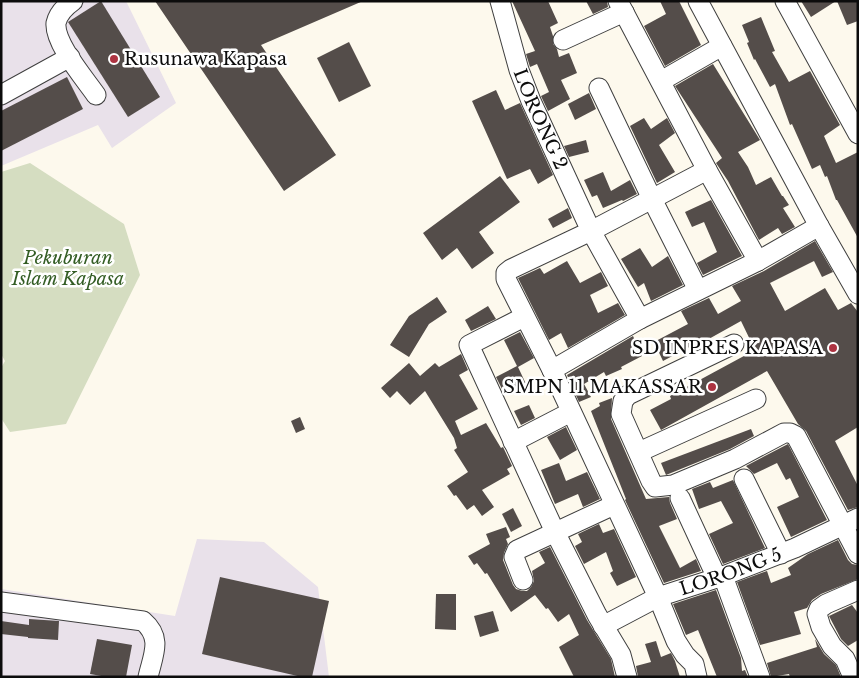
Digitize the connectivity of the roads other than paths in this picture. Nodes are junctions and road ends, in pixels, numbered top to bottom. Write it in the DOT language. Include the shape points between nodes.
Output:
graph roads {
  1 [pos="73,1"];
  2 [pos="500,1"];
  3 [pos="698,1"];
  4 [pos="786,1"];
  5 [pos="621,7"];
  6 [pos="563,40"];
  7 [pos="722,46"];
  8 [pos="70,57"];
  9 [pos="661,81"];
  10 [pos="599,88"];
  11 [pos="1,95"];
  12 [pos="96,95"];
  13 [pos="858,134"];
  14 [pos="707,170"];
  15 [pos="652,199"];
  16 [pos="819,226"];
  17 [pos="591,232"];
  18 [pos="758,261"];
  19 [pos="698,290"];
  20 [pos="858,294"];
  21 [pos="524,317"];
  22 [pos="640,319"];
  23 [pos="734,344"];
  24 [pos="552,370"];
  25 [pos="756,399"];
  26 [pos="571,412"];
  27 [pos="513,442"];
  28 [pos="639,452"];
  29 [pos="744,479"];
  30 [pos="680,498"];
  31 [pos="614,505"];
  32 [pos="850,521"];
  33 [pos="555,532"];
  34 [pos="780,554"];
  35 [pos="858,554"];
  36 [pos="720,577"];
  37 [pos="523,580"];
  38 [pos="858,590"];
  39 [pos="658,597"];
  40 [pos="1,602"];
  41 [pos="603,626"];
  42 [pos="148,677"];
  43 [pos="628,677"];
  44 [pos="697,677"];
  45 [pos="760,677"];
  46 [pos="854,677"];
  1 -- 8 [label="street" via="62,10 56,22 57,34"];
  2 -- 17 [label="street, LORONG 2" via="531,101"];
  3 -- 7 [label="street"];
  4 -- 13 [label="street"];
  5 -- 6 [label="street"];
  5 -- 9 [label="street"];
  7 -- 9 [label="street"];
  7 -- 16 [label="street"];
  8 -- 11 [label="street"];
  8 -- 12 [label="street"];
  9 -- 14 [label="street"];
  10 -- 15 [label="street"];
  14 -- 15 [label="street"];
  14 -- 18 [label="street"];
  15 -- 17 [label="street"];
  15 -- 19 [label="street"];
  16 -- 18 [label="street"];
  16 -- 20 [label="street"];
  17 -- 21 [label="street" via="507,272 506,279"];
  17 -- 22 [label="street, LORONG 2"];
  18 -- 19 [label="street"];
  19 -- 22 [label="street"];
  21 -- 24 [label="street"];
  21 -- 27 [label="street" via="469,345"];
  22 -- 24 [label="street"];
  23 -- 28 [label="street" via="628,395 623,401 621,414"];
  24 -- 26 [label="street"];
  25 -- 28 [label="street"];
  26 -- 27 [label="street"];
  26 -- 31 [label="street"];
  27 -- 33 [label="street"];
  28 -- 32 [label="street" via="651,481 658,487 673,485 790,433 796,436"];
  29 -- 34 [label="street"];
  30 -- 36 [label="street"];
  31 -- 33 [label="street"];
  31 -- 39 [label="street"];
  32 -- 34 [label="street, LORONG 5"];
  32 -- 35 [label="street"];
  33 -- 37 [label="street" via="515,553"];
  33 -- 41 [label="street"];
  34 -- 36 [label="street, LORONG 5"];
  36 -- 39 [label="street, LORONG 5"];
  36 -- 45 [label="street"];
  38 -- 46 [label="street" via="826,604 818,609 817,614 821,628 845,659"];
  39 -- 41 [label="street, LORONG 5"];
  39 -- 44 [label="street" via="676,641 694,664"];
  40 -- 42 [label="street" via="144,621 154,633 156,642"];
  41 -- 43 [label="street" via="621,655"];
}
